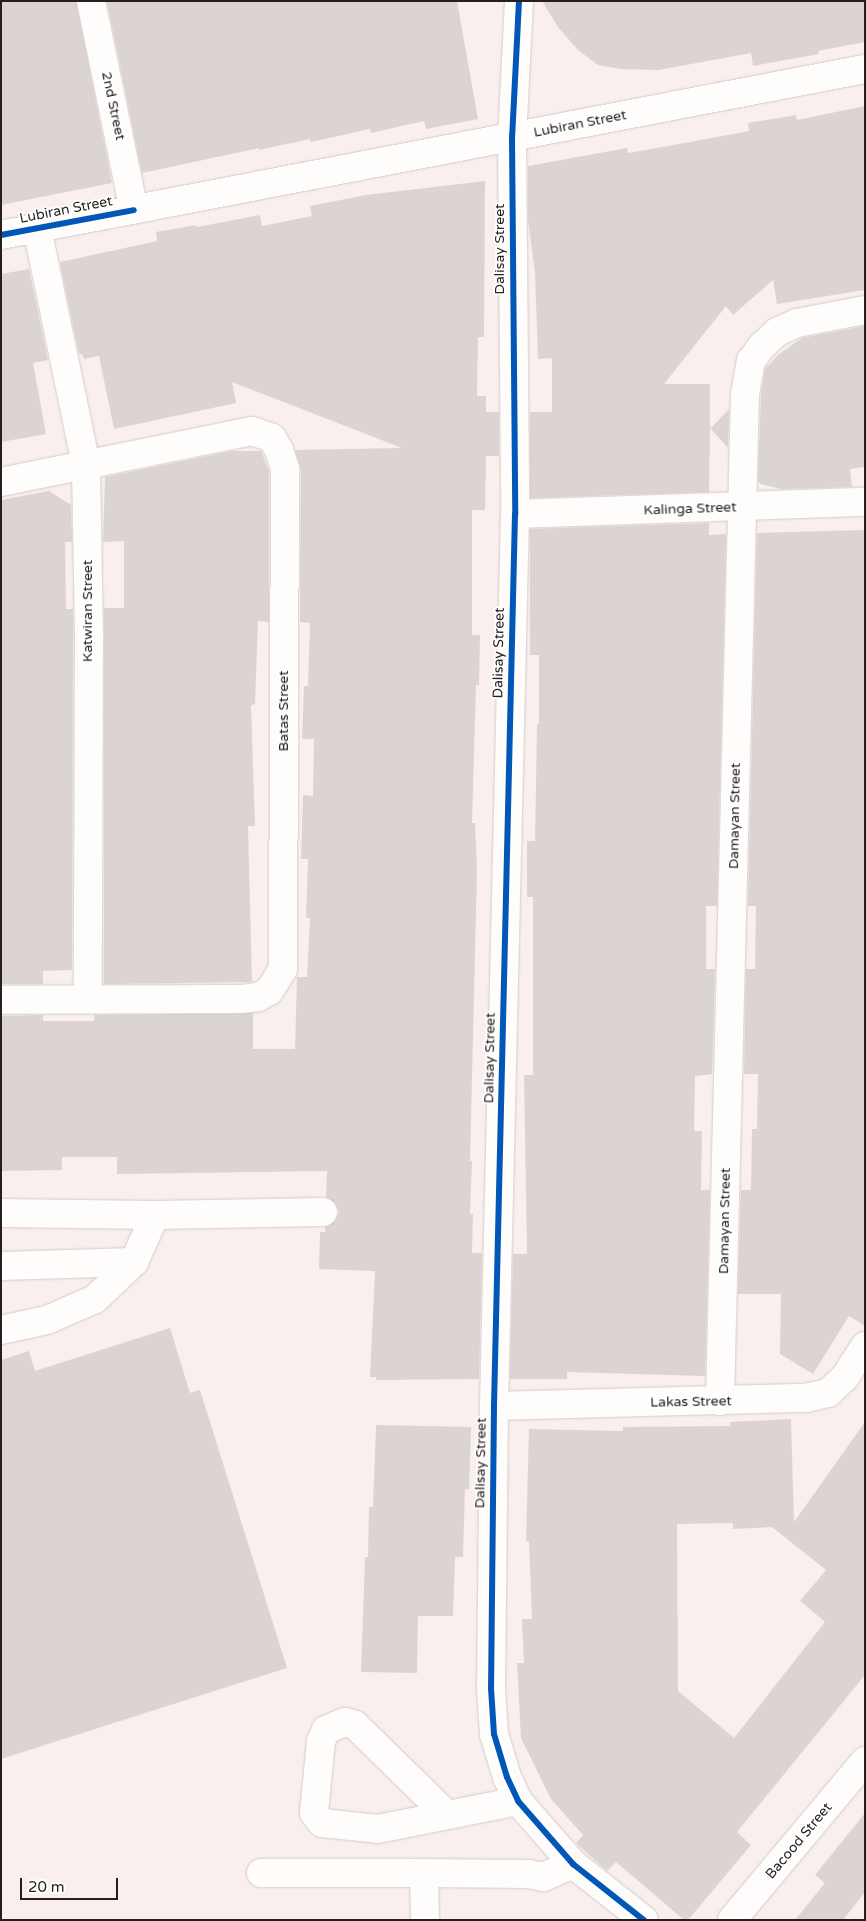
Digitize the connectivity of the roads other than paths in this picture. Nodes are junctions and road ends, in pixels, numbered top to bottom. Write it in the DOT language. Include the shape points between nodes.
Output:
graph roads {
  1 [pos="91,1"];
  2 [pos="519,1"];
  3 [pos="865,69"];
  4 [pos="512,137"];
  5 [pos="134,210"];
  6 [pos="37,228"];
  7 [pos="1,235"];
  8 [pos="865,310"];
  9 [pos="86,465"];
  10 [pos="1,482"];
  11 [pos="865,502"];
  12 [pos="742,508"];
  13 [pos="515,514"];
  14 [pos="88,999"];
  15 [pos="1,1000"];
  16 [pos="323,1212"];
  17 [pos="1,1213"];
  18 [pos="155,1216"];
  19 [pos="134,1262"];
  20 [pos="1,1266"];
  21 [pos="1,1330"];
  22 [pos="865,1346"];
  23 [pos="720,1401"];
  24 [pos="494,1406"];
  25 [pos="865,1761"];
  26 [pos="518,1801"];
  27 [pos="447,1815"];
  28 [pos="573,1864"];
  29 [pos="261,1873"];
  30 [pos="424,1873"];
  31 [pos="425,1920"];
  32 [pos="644,1920"];
  33 [pos="732,1920"];
  1 -- 5 [label="street, 2nd Street"];
  2 -- 4 [label="street, Dalisay Street"];
  3 -- 4 [label="street, Lubiran Street"];
  4 -- 5 [label="street, Lubiran Street"];
  4 -- 13 [label="street, Dalisay Street"];
  5 -- 6 [label="street, Lubiran Street"];
  6 -- 7 [label="street, Lubiran Street"];
  6 -- 9 [label="street, Katwiran Street"];
  8 -- 12 [label="street, Damayan Street" via="797,323 777,332 751,361 745,394"];
  9 -- 10 [label="street, Batas Street"];
  9 -- 14 [label="street, Katwiran Street"];
  9 -- 14 [label="street, Batas Street" via="252,431 272,438 280,450 285,469 283,969 269,991 258,998"];
  11 -- 12 [label="street, Kalinga Street"];
  12 -- 13 [label="street, Kalinga Street"];
  12 -- 23 [label="street, Damayan Street"];
  13 -- 24 [label="street, Dalisay Street"];
  14 -- 15 [label="street, Batas Street"];
  16 -- 18 [label="street"];
  17 -- 18 [label="street"];
  18 -- 19 [label="street"];
  19 -- 20 [label="street"];
  19 -- 21 [label="street" via="95,1299 47,1320"];
  22 -- 23 [label="street, Lakas Street" via="844,1377 828,1393 806,1398"];
  23 -- 24 [label="street, Lakas Street"];
  24 -- 26 [label="street, Dalisay Street" via="491,1688 494,1734 506,1777"];
  25 -- 33 [label="street, Bacood Street"];
  26 -- 27 [label="street"];
  26 -- 28 [label="street, Dalisay Street"];
  27 -- 27 [label="street" via="378,1829 322,1823 314,1813 321,1741 326,1730 345,1722 355,1725"];
  28 -- 30 [label="street" via="542,1877 529,1874"];
  28 -- 32 [label="street, Dalisay Street"];
  29 -- 30 [label="street"];
  30 -- 31 [label="street"];
}
